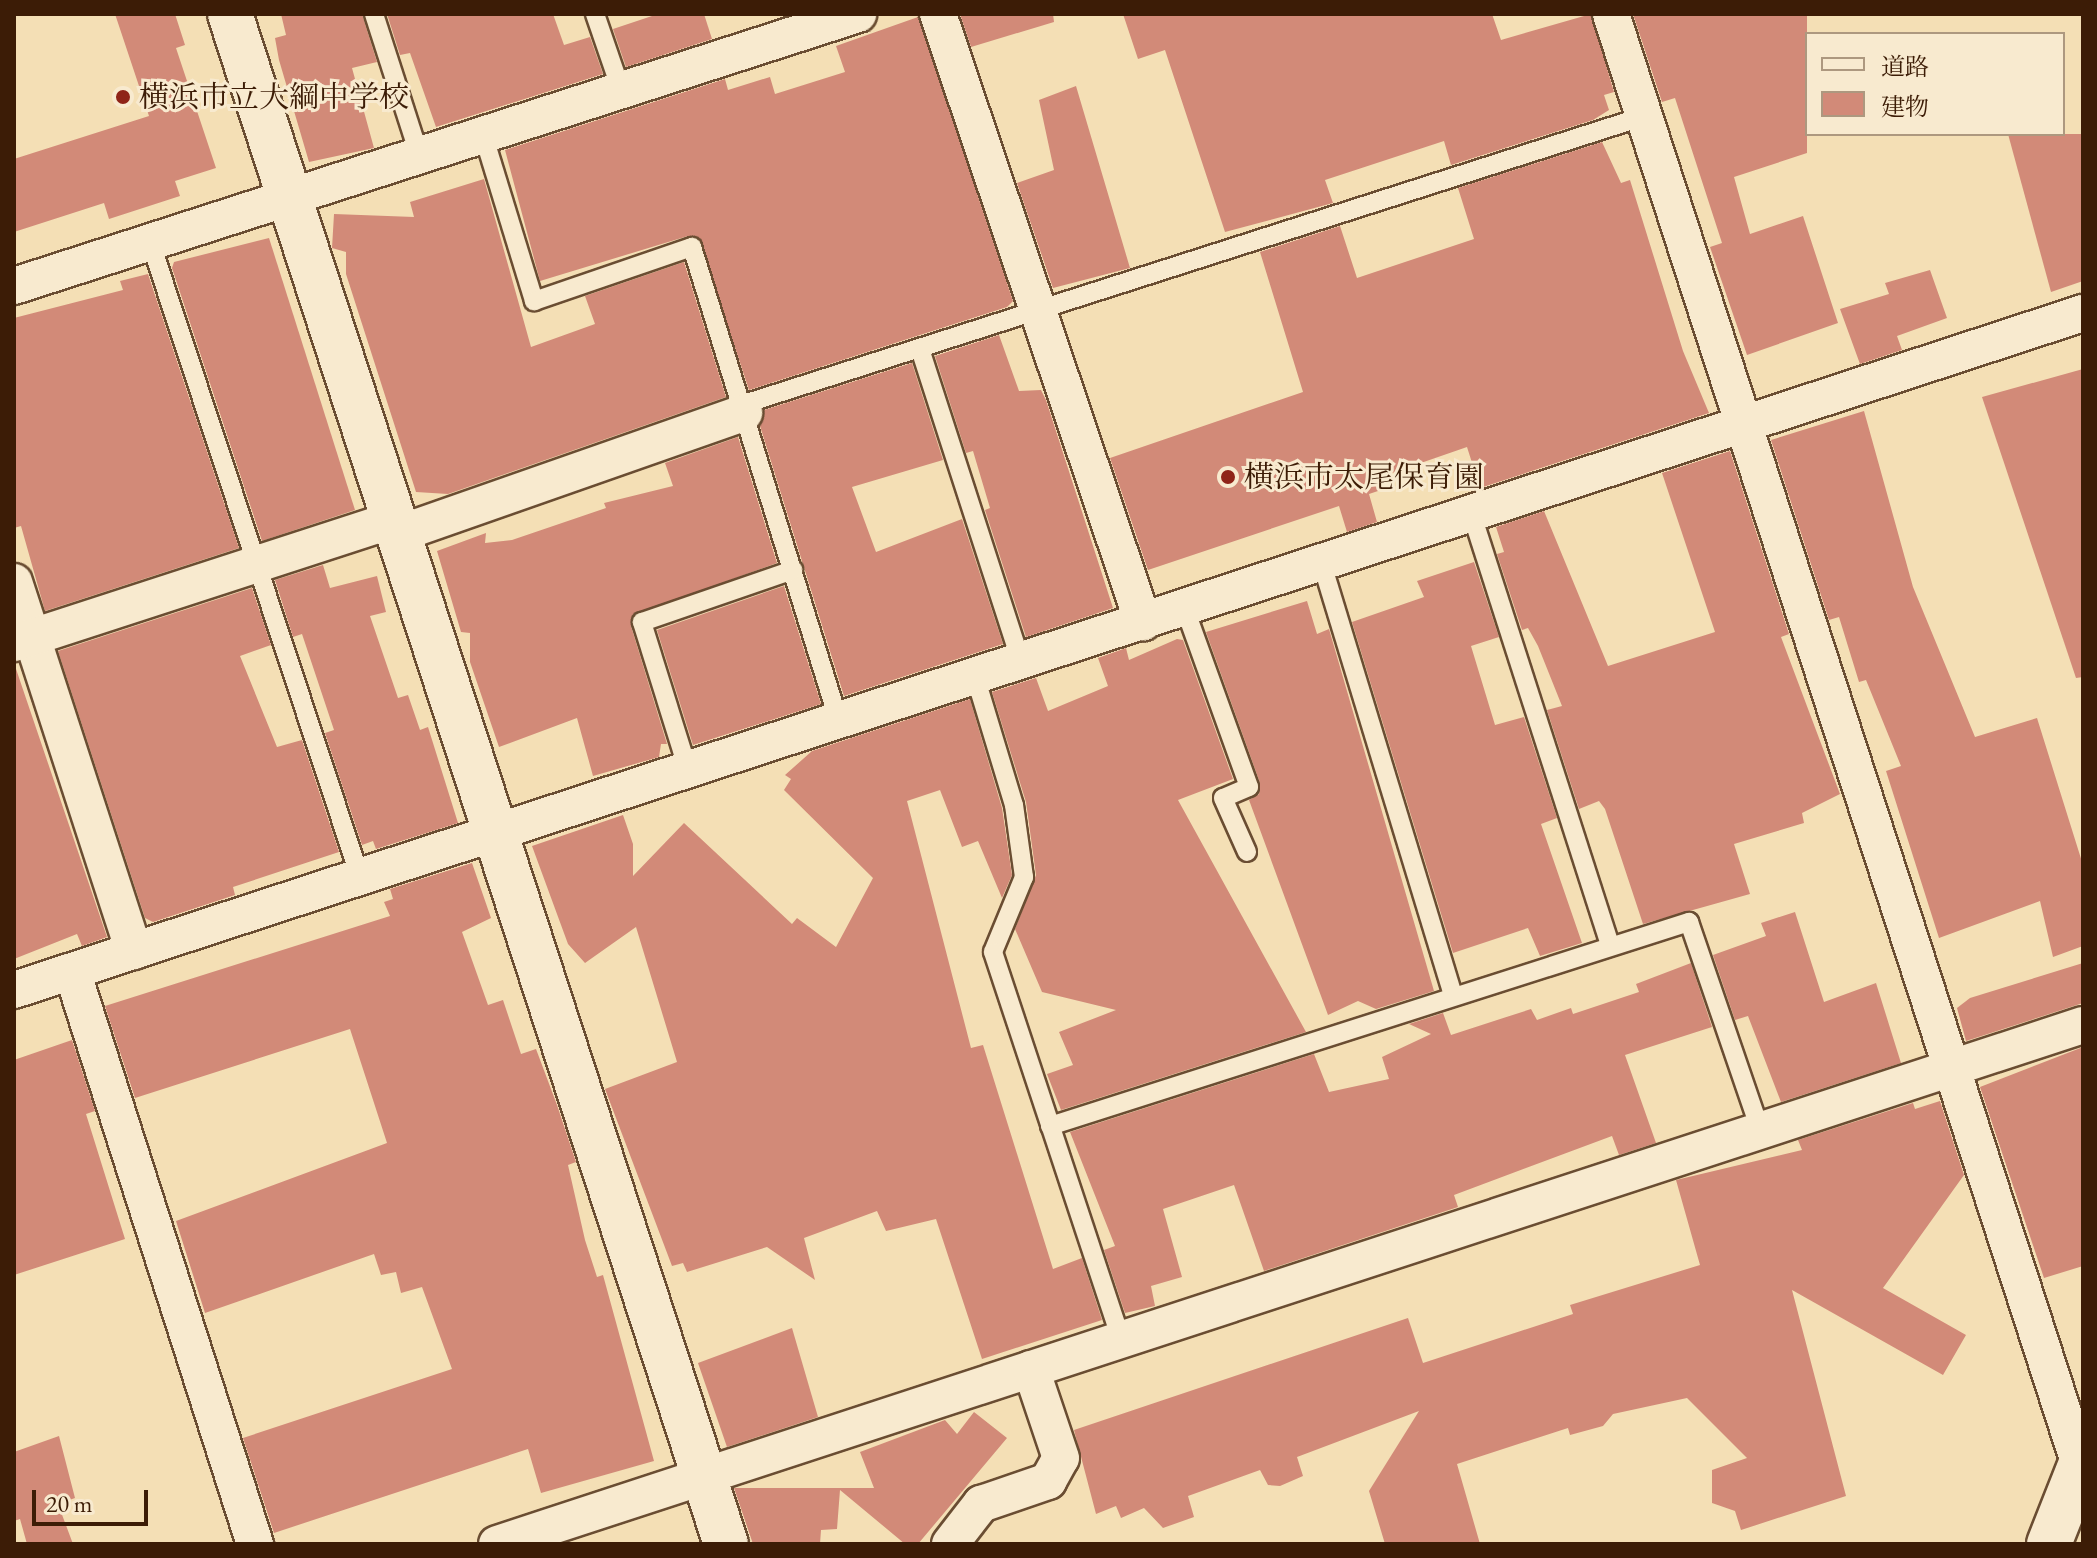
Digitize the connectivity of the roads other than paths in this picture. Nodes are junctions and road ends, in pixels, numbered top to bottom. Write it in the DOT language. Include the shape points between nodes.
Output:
graph roads {
  1 [pos="230,14"];
  2 [pos="374,14"];
  3 [pos="595,14"];
  4 [pos="858,14"];
  5 [pos="938,14"];
  6 [pos="1611,14"];
  7 [pos="621,90"];
  8 [pos="1645,116"];
  9 [pos="483,134"];
  10 [pos="419,154"];
  11 [pos="290,195"];
  12 [pos="150,241"];
  13 [pos="14,286"];
  14 [pos="1040,310"];
  15 [pos="2083,313"];
  16 [pos="921,352"];
  17 [pos="742,409"];
  18 [pos="1748,425"];
  19 [pos="1472,515"];
  20 [pos="393,528"];
  21 [pos="1322,564"];
  22 [pos="256,565"];
  23 [pos="793,570"];
  24 [pos="14,582"];
  25 [pos="1185,609"];
  26 [pos="1143,622"];
  27 [pos="23,640"];
  28 [pos="1021,662"];
  29 [pos="975,676"];
  30 [pos="839,721"];
  31 [pos="688,770"];
  32 [pos="497,832"];
  33 [pos="1247,852"];
  34 [pos="360,877"];
  35 [pos="1610,944"];
  36 [pos="134,951"];
  37 [pos="72,971"];
  38 [pos="14,990"];
  39 [pos="1453,995"];
  40 [pos="2083,1025"];
  41 [pos="1950,1067"];
  42 [pos="1050,1126"];
  43 [pos="1760,1129"];
  44 [pos="1121,1339"];
  45 [pos="1031,1369"];
  46 [pos="2082,1462"];
  47 [pos="705,1476"];
  48 [pos="255,1544"];
  49 [pos="497,1544"];
  50 [pos="726,1544"];
  51 [pos="950,1544"];
  52 [pos="2049,1544"];
  1 -- 11 [label="street"];
  2 -- 10 [label="lane"];
  3 -- 7 [label="lane"];
  4 -- 7 [label="street"];
  5 -- 14 [label="street"];
  6 -- 8 [label="street"];
  7 -- 9 [label="street"];
  8 -- 14 [label="lane"];
  8 -- 18 [label="street"];
  9 -- 10 [label="street"];
  9 -- 17 [label="lane" via="534,301 692,247"];
  10 -- 11 [label="street"];
  11 -- 12 [label="street"];
  11 -- 20 [label="street"];
  12 -- 13 [label="street"];
  12 -- 22 [label="lane"];
  14 -- 16 [label="lane"];
  14 -- 26 [label="street"];
  15 -- 18 [label="street"];
  16 -- 17 [label="lane"];
  16 -- 28 [label="lane"];
  17 -- 20 [label="street"];
  17 -- 23 [label="lane"];
  18 -- 19 [label="street"];
  18 -- 41 [label="street"];
  19 -- 21 [label="street"];
  19 -- 35 [label="lane"];
  20 -- 22 [label="street"];
  20 -- 32 [label="street"];
  21 -- 25 [label="street"];
  21 -- 39 [label="lane"];
  22 -- 27 [label="street"];
  22 -- 34 [label="lane"];
  23 -- 30 [label="lane"];
  23 -- 31 [label="lane" via="642,622"];
  24 -- 27 [label="street"];
  25 -- 26 [label="street"];
  25 -- 33 [label="lane" via="1249,787 1223,798"];
  26 -- 28 [label="street"];
  27 -- 36 [label="street"];
  28 -- 29 [label="street"];
  29 -- 30 [label="street"];
  29 -- 42 [label="lane" via="1014,805 1024,877 993,952"];
  30 -- 31 [label="street"];
  31 -- 32 [label="street"];
  32 -- 34 [label="street"];
  32 -- 47 [label="street"];
  34 -- 36 [label="street"];
  35 -- 39 [label="lane"];
  35 -- 43 [label="lane" via="1689,922"];
  36 -- 37 [label="street"];
  37 -- 38 [label="street"];
  37 -- 48 [label="street"];
  39 -- 42 [label="lane"];
  40 -- 41 [label="street"];
  41 -- 43 [label="street"];
  41 -- 46 [label="street"];
  42 -- 44 [label="lane"];
  43 -- 44 [label="street"];
  44 -- 45 [label="street"];
  45 -- 47 [label="street"];
  45 -- 51 [label="street" via="1061,1458 1048,1481 981,1504"];
  46 -- 52 [label="street"];
  47 -- 49 [label="street"];
  47 -- 50 [label="street"];
}
